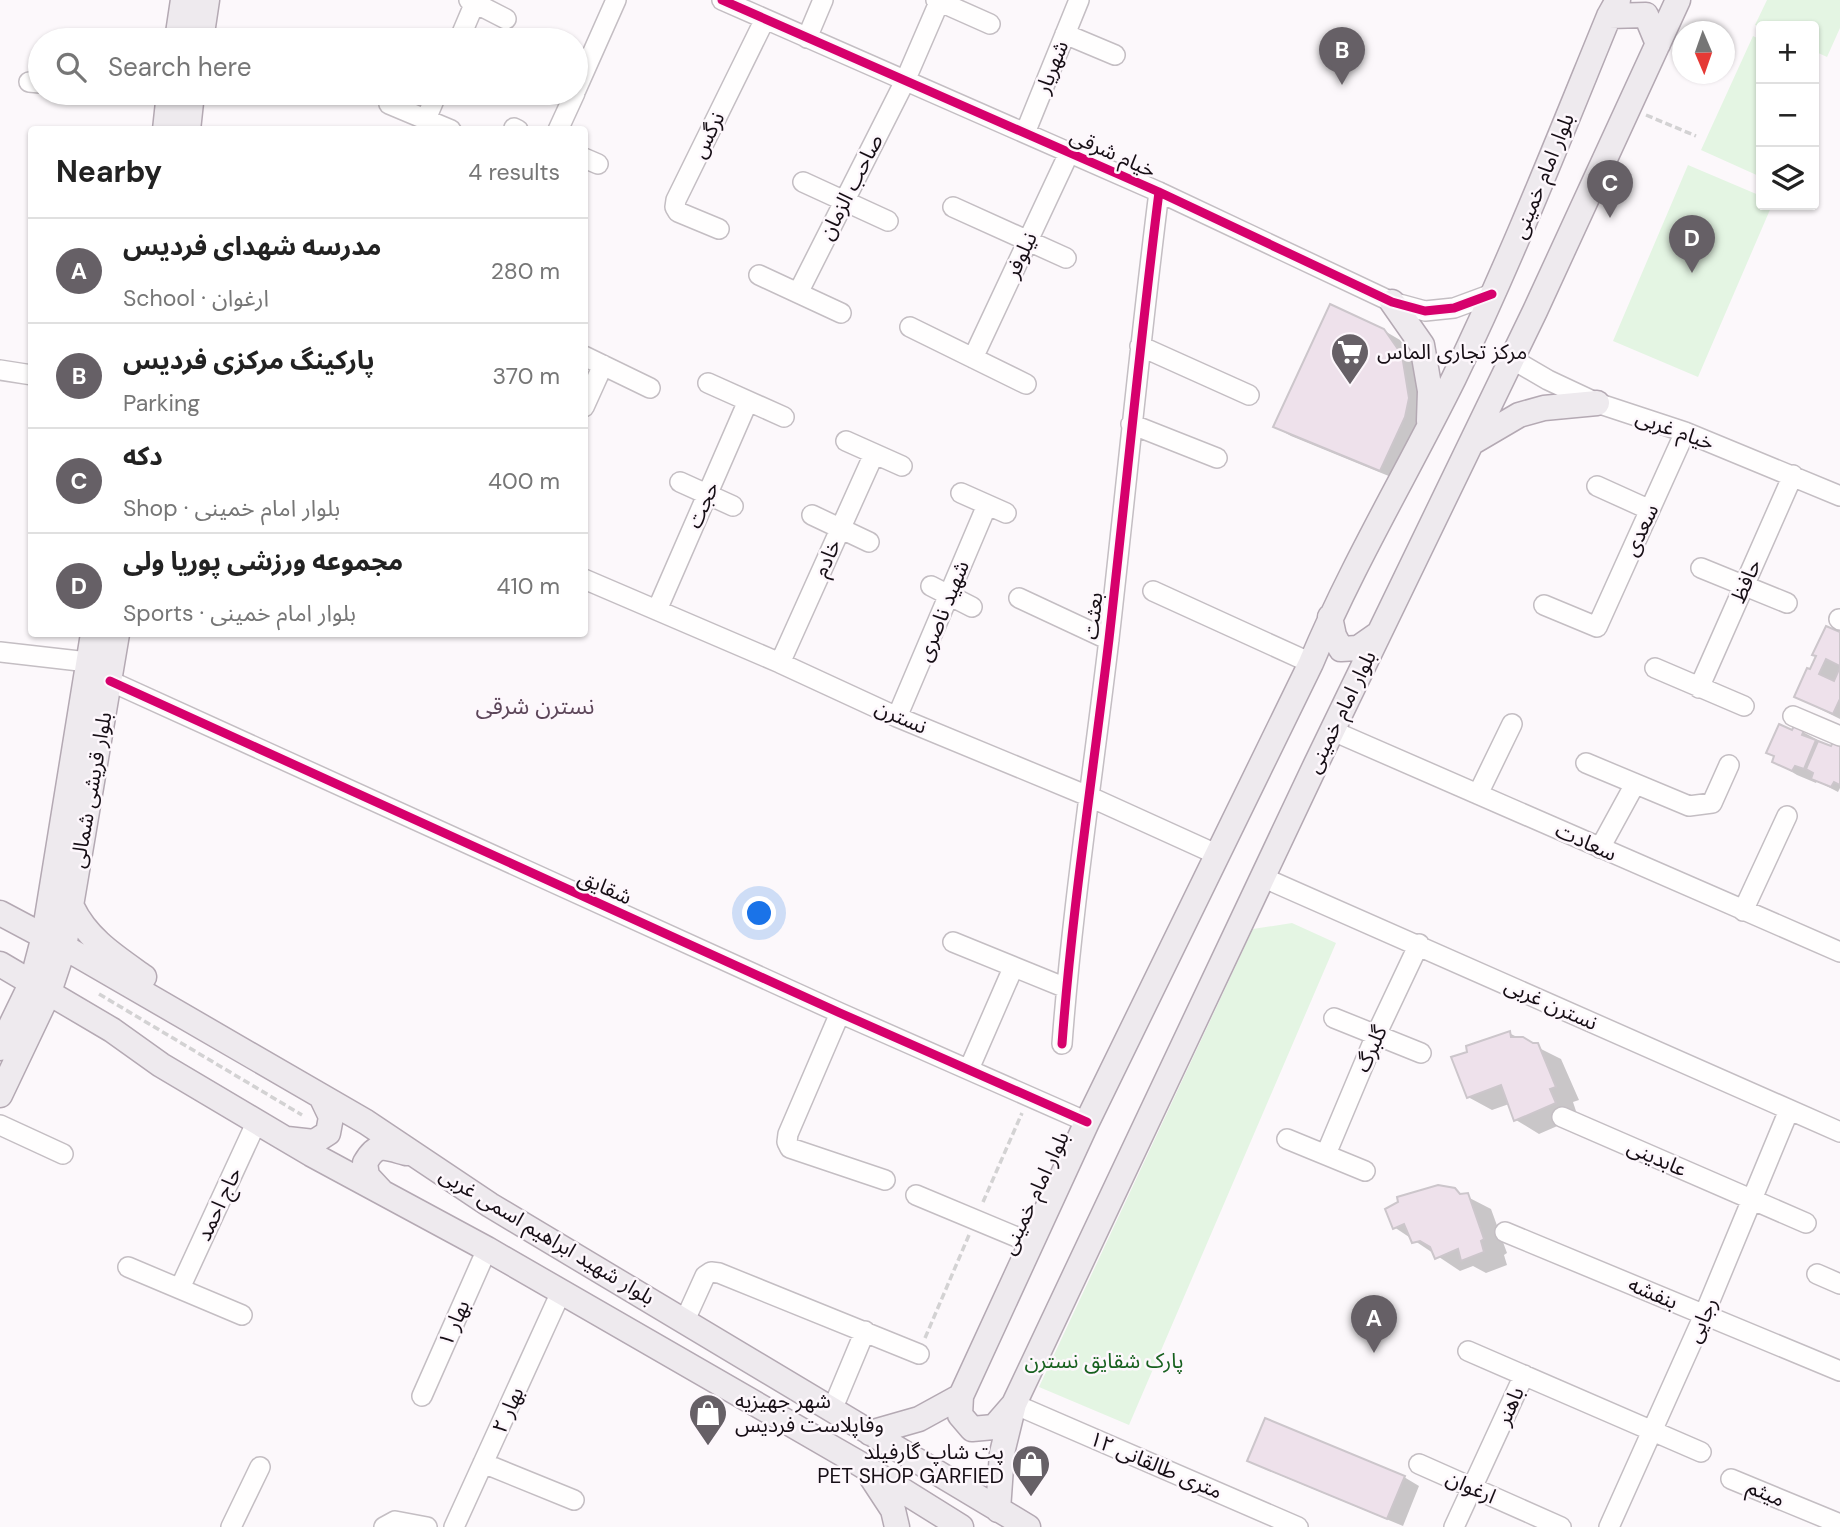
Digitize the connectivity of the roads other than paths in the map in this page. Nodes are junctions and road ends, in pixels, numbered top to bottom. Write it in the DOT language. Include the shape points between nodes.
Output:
graph roads {
  1 [pos="183,0"];
  2 [pos="207,0"];
  3 [pos="616,0"];
  4 [pos="722,0"];
  5 [pos="823,0"];
  6 [pos="938,0"];
  7 [pos="1079,0"];
  8 [pos="1678,0"];
  9 [pos="473,1"];
  10 [pos="1613,8"];
  11 [pos="506,19"];
  12 [pos="765,19"];
  13 [pos="990,24"];
  14 [pos="179,28"];
  15 [pos="203,28"];
  16 [pos="463,28"];
  17 [pos="1065,34"];
  18 [pos="807,38"];
  19 [pos="1657,44"];
  20 [pos="1115,55"];
  21 [pos="588,62"];
  22 [pos="905,81"];
  23 [pos="169,105"];
  24 [pos="177,105"];
  25 [pos="391,105"];
  26 [pos="432,105"];
  27 [pos="569,105"];
  28 [pos="426,119"];
  29 [pos="166,126"];
  30 [pos="186,126"];
  31 [pos="442,126"];
  32 [pos="560,126"];
  33 [pos="1025,133"];
  34 [pos="1069,153"];
  35 [pos="803,182"];
  36 [pos="1159,192"];
  37 [pos="844,201"];
  38 [pos="953,207"];
  39 [pos="888,221"];
  40 [pos="719,229"];
  41 [pos="1028,241"];
  42 [pos="1066,258"];
  43 [pos="759,275"];
  44 [pos="797,293"];
  45 [pos="1492,294"];
  46 [pos="1392,302"];
  47 [pos="841,313"];
  48 [pos="910,327"];
  49 [pos="1140,346"];
  50 [pos="588,358"];
  51 [pos="973,358"];
  52 [pos="1513,359"];
  53 [pos="603,365"];
  54 [pos="0,370"];
  55 [pos="28,374"];
  56 [pos="708,383"];
  57 [pos="1026,384"];
  58 [pos="650,388"];
  59 [pos="1249,395"];
  60 [pos="588,398"];
  61 [pos="748,401"];
  62 [pos="1597,404"];
  63 [pos="785,417"];
  64 [pos="1131,424"];
  65 [pos="1428,427"];
  66 [pos="1685,432"];
  67 [pos="846,441"];
  68 [pos="1472,442"];
  69 [pos="874,454"];
  70 [pos="1217,458"];
  71 [pos="902,467"];
  72 [pos="1793,475"];
  73 [pos="680,482"];
  74 [pos="1597,486"];
  75 [pos="961,493"];
  76 [pos="708,494"];
  77 [pos="1840,496"];
  78 [pos="987,505"];
  79 [pos="733,506"];
  80 [pos="1650,510"];
  81 [pos="1006,513"];
  82 [pos="812,515"];
  83 [pos="840,528"];
  84 [pos="869,542"];
  85 [pos="1701,568"];
  86 [pos="588,581"];
  87 [pos="930,586"];
  88 [pos="1744,586"];
  89 [pos="1153,592"];
  90 [pos="948,595"];
  91 [pos="1019,598"];
  92 [pos="1787,603"];
  93 [pos="1544,605"];
  94 [pos="971,607"];
  95 [pos="657,610"];
  96 [pos="1330,617"];
  97 [pos="1378,635"];
  98 [pos="92,637"];
  99 [pos="117,637"];
  100 [pos="1109,640"];
  101 [pos="0,652"];
  102 [pos="88,663"];
  103 [pos="780,663"];
  104 [pos="1311,663"];
  105 [pos="1655,668"];
  106 [pos="110,681"];
  107 [pos="1699,688"];
  108 [pos="1744,706"];
  109 [pos="897,716"];
  110 [pos="1793,716"];
  111 [pos="1512,724"];
  112 [pos="1333,731"];
  113 [pos="1840,736"];
  114 [pos="1586,764"];
  115 [pos="1729,765"];
  116 [pos="1635,784"];
  117 [pos="1478,794"];
  118 [pos="1088,796"];
  119 [pos="1787,816"];
  120 [pos="1600,848"];
  121 [pos="1218,855"];
  122 [pos="1262,877"];
  123 [pos="72,906"];
  124 [pos="1743,911"];
  125 [pos="0,913"];
  126 [pos="54,942"];
  127 [pos="953,942"];
  128 [pos="1419,944"];
  129 [pos="1840,952"];
  130 [pos="0,964"];
  131 [pos="1013,968"];
  132 [pos="41,987"];
  133 [pos="1066,988"];
  134 [pos="840,1013"];
  135 [pos="184,1016"];
  136 [pos="1335,1018"];
  137 [pos="1376,1035"];
  138 [pos="1062,1044"];
  139 [pos="0,1048"];
  140 [pos="1421,1053"];
  141 [pos="969,1069"];
  142 [pos="0,1095"];
  143 [pos="321,1096"];
  144 [pos="1789,1110"];
  145 [pos="1562,1116"];
  146 [pos="257,1121"];
  147 [pos="1087,1122"];
  148 [pos="0,1125"];
  149 [pos="1840,1132"];
  150 [pos="287,1139"];
  151 [pos="1287,1139"];
  152 [pos="63,1154"];
  153 [pos="1326,1154"];
  154 [pos="413,1155"];
  155 [pos="1365,1171"];
  156 [pos="885,1180"];
  157 [pos="916,1195"];
  158 [pos="386,1196"];
  159 [pos="1752,1200"];
  160 [pos="1805,1223"];
  161 [pos="1505,1232"];
  162 [pos="1031,1243"];
  163 [pos="487,1250"];
  164 [pos="128,1267"];
  165 [pos="1818,1274"];
  166 [pos="1840,1284"];
  167 [pos="180,1288"];
  168 [pos="561,1292"];
  169 [pos="242,1315"];
  170 [pos="1704,1315"];
  171 [pos="685,1320"];
  172 [pos="865,1331"];
  173 [pos="1468,1351"];
  174 [pos="919,1354"];
  175 [pos="1840,1371"];
  176 [pos="1524,1375"];
  177 [pos="422,1396"];
  178 [pos="961,1396"];
  179 [pos="1014,1404"];
  180 [pos="832,1410"];
  181 [pos="1651,1432"];
  182 [pos="870,1433"];
  183 [pos="1701,1452"];
  184 [pos="483,1463"];
  185 [pos="860,1464"];
  186 [pos="1419,1464"];
  187 [pos="260,1467"];
  188 [pos="1731,1479"];
  189 [pos="1473,1488"];
  190 [pos="574,1500"];
  191 [pos="924,1505"];
  192 [pos="998,1510"];
  193 [pos="390,1524"];
  194 [pos="1840,1524"];
  195 [pos="232,1527"];
  196 [pos="427,1527"];
  197 [pos="454,1527"];
  198 [pos="897,1527"];
  199 [pos="910,1527"];
  200 [pos="961,1527"];
  201 [pos="1028,1527"];
  202 [pos="1298,1527"];
  203 [pos="1454,1527"];
  204 [pos="1561,1527"];
  205 [pos="1609,1527"];
  1 -- 14 [label="main road"];
  2 -- 15 [label="main road"];
  3 -- 21 [label="street"];
  4 -- 12 [label="street, خیام شرقی"];
  5 -- 18 [label="street"];
  6 -- 13 [label="street"];
  6 -- 22 [label="street, صاحب الزمان"];
  7 -- 17 [label="street, شهریار"];
  8 -- 19 [label="main road, بلوار امام خمینی"];
  9 -- 11 [label="street"];
  9 -- 16 [label="street"];
  10 -- 19 [label="main road" via="1646,15"];
  10 -- 45 [label="main road, بلوار امام خمینی"];
  12 -- 18 [label="street, خیام شرقی"];
  12 -- 40 [label="street, نرگس" via="676,200 678,212"];
  17 -- 20 [label="street"];
  17 -- 33 [label="street, شهریار"];
  18 -- 22 [label="street, خیام شرقی"];
  19 -- 52 [label="main road, بلوار امام خمینی"];
  22 -- 33 [label="street, خیام شرقی"];
  22 -- 37 [label="street, صاحب الزمان"];
  23 -- 29 [label="main road"];
  24 -- 30 [label="main road"];
  25 -- 28 [label="street"];
  26 -- 28 [label="street"];
  27 -- 32 [label="street"];
  28 -- 31 [label="street"];
  33 -- 34 [label="street, خیام شرقی"];
  34 -- 36 [label="street, خیام شرقی"];
  34 -- 41 [label="street, نیلوفر"];
  35 -- 37 [label="street"];
  36 -- 46 [label="street, خیام شرقی"];
  36 -- 49 [label="street, بعثت"];
  37 -- 39 [label="street"];
  37 -- 44 [label="street, صاحب الزمان"];
  38 -- 41 [label="street"];
  41 -- 42 [label="street"];
  41 -- 51 [label="street, نیلوفر"];
  43 -- 44 [label="street"];
  44 -- 47 [label="street"];
  45 -- 46 [label="street, خیام شرقی" via="1454,308 1425,311"];
  45 -- 65 [label="main road, بلوار امام خمینی"];
  46 -- 65 [label="main road" via="1422,345 1430,391"];
  48 -- 51 [label="street"];
  49 -- 59 [label="street"];
  49 -- 64 [label="street, بعثت"];
  50 -- 53 [label="street"];
  51 -- 57 [label="street"];
  52 -- 62 [label="street, خیام غربی"];
  52 -- 68 [label="main road, بلوار امام خمینی"];
  53 -- 58 [label="street"];
  53 -- 60 [label="street"];
  54 -- 55 [label="street"];
  56 -- 61 [label="street"];
  61 -- 63 [label="street"];
  61 -- 76 [label="street, حجت"];
  62 -- 66 [label="street, خیام غربی"];
  62 -- 68 [label="main road" via="1519,415"];
  64 -- 70 [label="street"];
  64 -- 100 [label="street, بعثت"];
  65 -- 96 [label="main road, بلوار امام خمینی"];
  66 -- 72 [label="street, خیام غربی"];
  66 -- 80 [label="street, سعدی"];
  67 -- 69 [label="street"];
  68 -- 97 [label="main road, بلوار امام خمینی"];
  69 -- 71 [label="street"];
  69 -- 83 [label="street, خادم"];
  72 -- 77 [label="street, خیام غربی"];
  72 -- 88 [label="street, حافظ"];
  73 -- 76 [label="street"];
  74 -- 80 [label="street"];
  75 -- 78 [label="street"];
  76 -- 79 [label="street"];
  76 -- 95 [label="street, حجت"];
  78 -- 81 [label="street"];
  78 -- 90 [label="street, شهید ناصری"];
  80 -- 93 [label="street, سعدی" via="1597,626"];
  82 -- 83 [label="street"];
  83 -- 84 [label="street"];
  83 -- 103 [label="street, خادم"];
  85 -- 88 [label="street"];
  86 -- 95 [label="street, نسترن"];
  87 -- 90 [label="street"];
  88 -- 92 [label="street"];
  88 -- 107 [label="street, حافظ"];
  89 -- 104 [label="street"];
  90 -- 94 [label="street"];
  90 -- 109 [label="street, شهید ناصری"];
  91 -- 100 [label="street"];
  95 -- 103 [label="street, نسترن"];
  96 -- 97 [label="main road" via="1341,649 1358,648"];
  96 -- 104 [label="main road, بلوار امام خمینی"];
  97 -- 112 [label="main road, بلوار امام خمینی"];
  98 -- 102 [label="main road, بلوار قریشی شمالی"];
  99 -- 106 [label="main road, بلوار قریشی شمالی"];
  100 -- 118 [label="street, بعثت"];
  101 -- 102 [label="street"];
  102 -- 126 [label="main road, بلوار قریشی شمالی"];
  103 -- 109 [label="street, نسترن"];
  104 -- 121 [label="main road, بلوار امام خمینی"];
  105 -- 107 [label="street"];
  106 -- 123 [label="main road, بلوار قریشی شمالی"];
  106 -- 134 [label="street, شقایق"];
  107 -- 108 [label="street"];
  109 -- 118 [label="street, نسترن"];
  110 -- 113 [label="street"];
  111 -- 117 [label="street"];
  112 -- 117 [label="street, سعادت"];
  112 -- 122 [label="main road, بلوار امام خمینی"];
  114 -- 116 [label="street"];
  115 -- 116 [label="street" via="1712,803 1689,806"];
  116 -- 120 [label="street"];
  117 -- 120 [label="street, سعادت"];
  118 -- 121 [label="street, نسترن"];
  118 -- 133 [label="street, بعثت"];
  119 -- 124 [label="street"];
  120 -- 124 [label="street, سعادت"];
  121 -- 147 [label="main road, بلوار امام خمینی"];
  122 -- 128 [label="street, نسترن غربی"];
  122 -- 179 [label="main road, بلوار امام خمینی"];
  123 -- 126 [label="main road, بلوار قریشی شمالی"];
  123 -- 135 [label="main road" via="87,932 167,993"];
  124 -- 129 [label="street, سعادت"];
  125 -- 126 [label="main road, بلوار شهید ابراهیم اسمی غربی"];
  126 -- 132 [label="main road"];
  126 -- 135 [label="main road, بلوار شهید ابراهیم اسمی غربی"];
  127 -- 131 [label="street"];
  128 -- 137 [label="street, گلبرگ"];
  128 -- 144 [label="street, نسترن غربی"];
  130 -- 132 [label="main road, بلوار شهید ابراهیم اسمی غربی"];
  131 -- 133 [label="street"];
  131 -- 141 [label="street"];
  132 -- 139 [label="main road"];
  132 -- 142 [label="main road"];
  132 -- 146 [label="main road, بلوار شهید ابراهیم اسمی غربی"];
  133 -- 138 [label="street, بعثت"];
  134 -- 141 [label="street, شقایق"];
  134 -- 156 [label="street" via="787,1142 790,1148"];
  135 -- 143 [label="main road, بلوار شهید ابراهیم اسمی غربی"];
  136 -- 137 [label="street"];
  137 -- 140 [label="street"];
  137 -- 153 [label="street, گلبرگ"];
  141 -- 147 [label="street, شقایق"];
  143 -- 150 [label="main road" via="331,1117 328,1133 314,1142"];
  143 -- 154 [label="main road, بلوار شهید ابراهیم اسمی غربی"];
  144 -- 149 [label="street, نسترن غربی"];
  144 -- 159 [label="street, رجایی"];
  145 -- 159 [label="street, عابدینی"];
  146 -- 150 [label="main road, بلوار شهید ابراهیم اسمی غربی"];
  146 -- 167 [label="street, حاج احمد"];
  147 -- 162 [label="main road, بلوار امام خمینی"];
  148 -- 152 [label="street"];
  150 -- 158 [label="main road, بلوار شهید ابراهیم اسمی غربی"];
  151 -- 153 [label="street"];
  153 -- 155 [label="street"];
  154 -- 158 [label="main road" via="383,1147 372,1151 365,1163 367,1176"];
  154 -- 171 [label="main road, بلوار شهید ابراهیم اسمی غربی"];
  157 -- 162 [label="street"];
  158 -- 163 [label="main road, بلوار شهید ابراهیم اسمی غربی"];
  159 -- 160 [label="street, عابدینی"];
  159 -- 170 [label="street, رجایی"];
  161 -- 170 [label="street, بنفشه"];
  162 -- 178 [label="main road, بلوار امام خمینی"];
  163 -- 168 [label="main road, بلوار شهید ابراهیم اسمی غربی"];
  163 -- 177 [label="street, بهار ۱"];
  164 -- 167 [label="street"];
  165 -- 166 [label="street"];
  167 -- 169 [label="street"];
  168 -- 184 [label="street, بهار ۲"];
  168 -- 185 [label="main road, بلوار شهید ابراهیم اسمی غربی"];
  170 -- 175 [label="street, بنفشه"];
  170 -- 181 [label="street, رجایی"];
  171 -- 172 [label="street" via="710,1272"];
  171 -- 180 [label="main road, بلوار شهید ابراهیم اسمی غربی"];
  172 -- 174 [label="street"];
  172 -- 180 [label="street"];
  173 -- 176 [label="street"];
  176 -- 181 [label="street, باهنر"];
  176 -- 189 [label="street, باهنر"];
  178 -- 179 [label="main road" via="960,1415 972,1429 994,1427"];
  178 -- 182 [label="main road" via="919,1419"];
  179 -- 192 [label="main road, بلوار امام خمینی" via="1002,1453"];
  179 -- 202 [label="street, ۱۲ متری طالقانی"];
  180 -- 182 [label="main road, بلوار شهید ابراهیم اسمی غربی"];
  181 -- 183 [label="street, باهنر"];
  181 -- 205 [label="street, رجایی"];
  182 -- 192 [label="main road, بلوار شهید ابراهیم اسمی غربی"];
  184 -- 190 [label="street"];
  184 -- 197 [label="street, بهار ۲"];
  185 -- 191 [label="main road, بلوار شهید ابراهیم اسمی غربی"];
  185 -- 198 [label="main road" via="880,1487"];
  186 -- 189 [label="street, ارغوان"];
  187 -- 195 [label="street"];
  188 -- 194 [label="street, میثم"];
  189 -- 203 [label="street, باهنر"];
  189 -- 204 [label="street, ارغوان"];
  191 -- 199 [label="main road"];
  191 -- 200 [label="main road, بلوار شهید ابراهیم اسمی غربی"];
  192 -- 201 [label="main road, بلوار شهید ابراهیم اسمی غربی"];
  193 -- 196 [label="street"];
}
